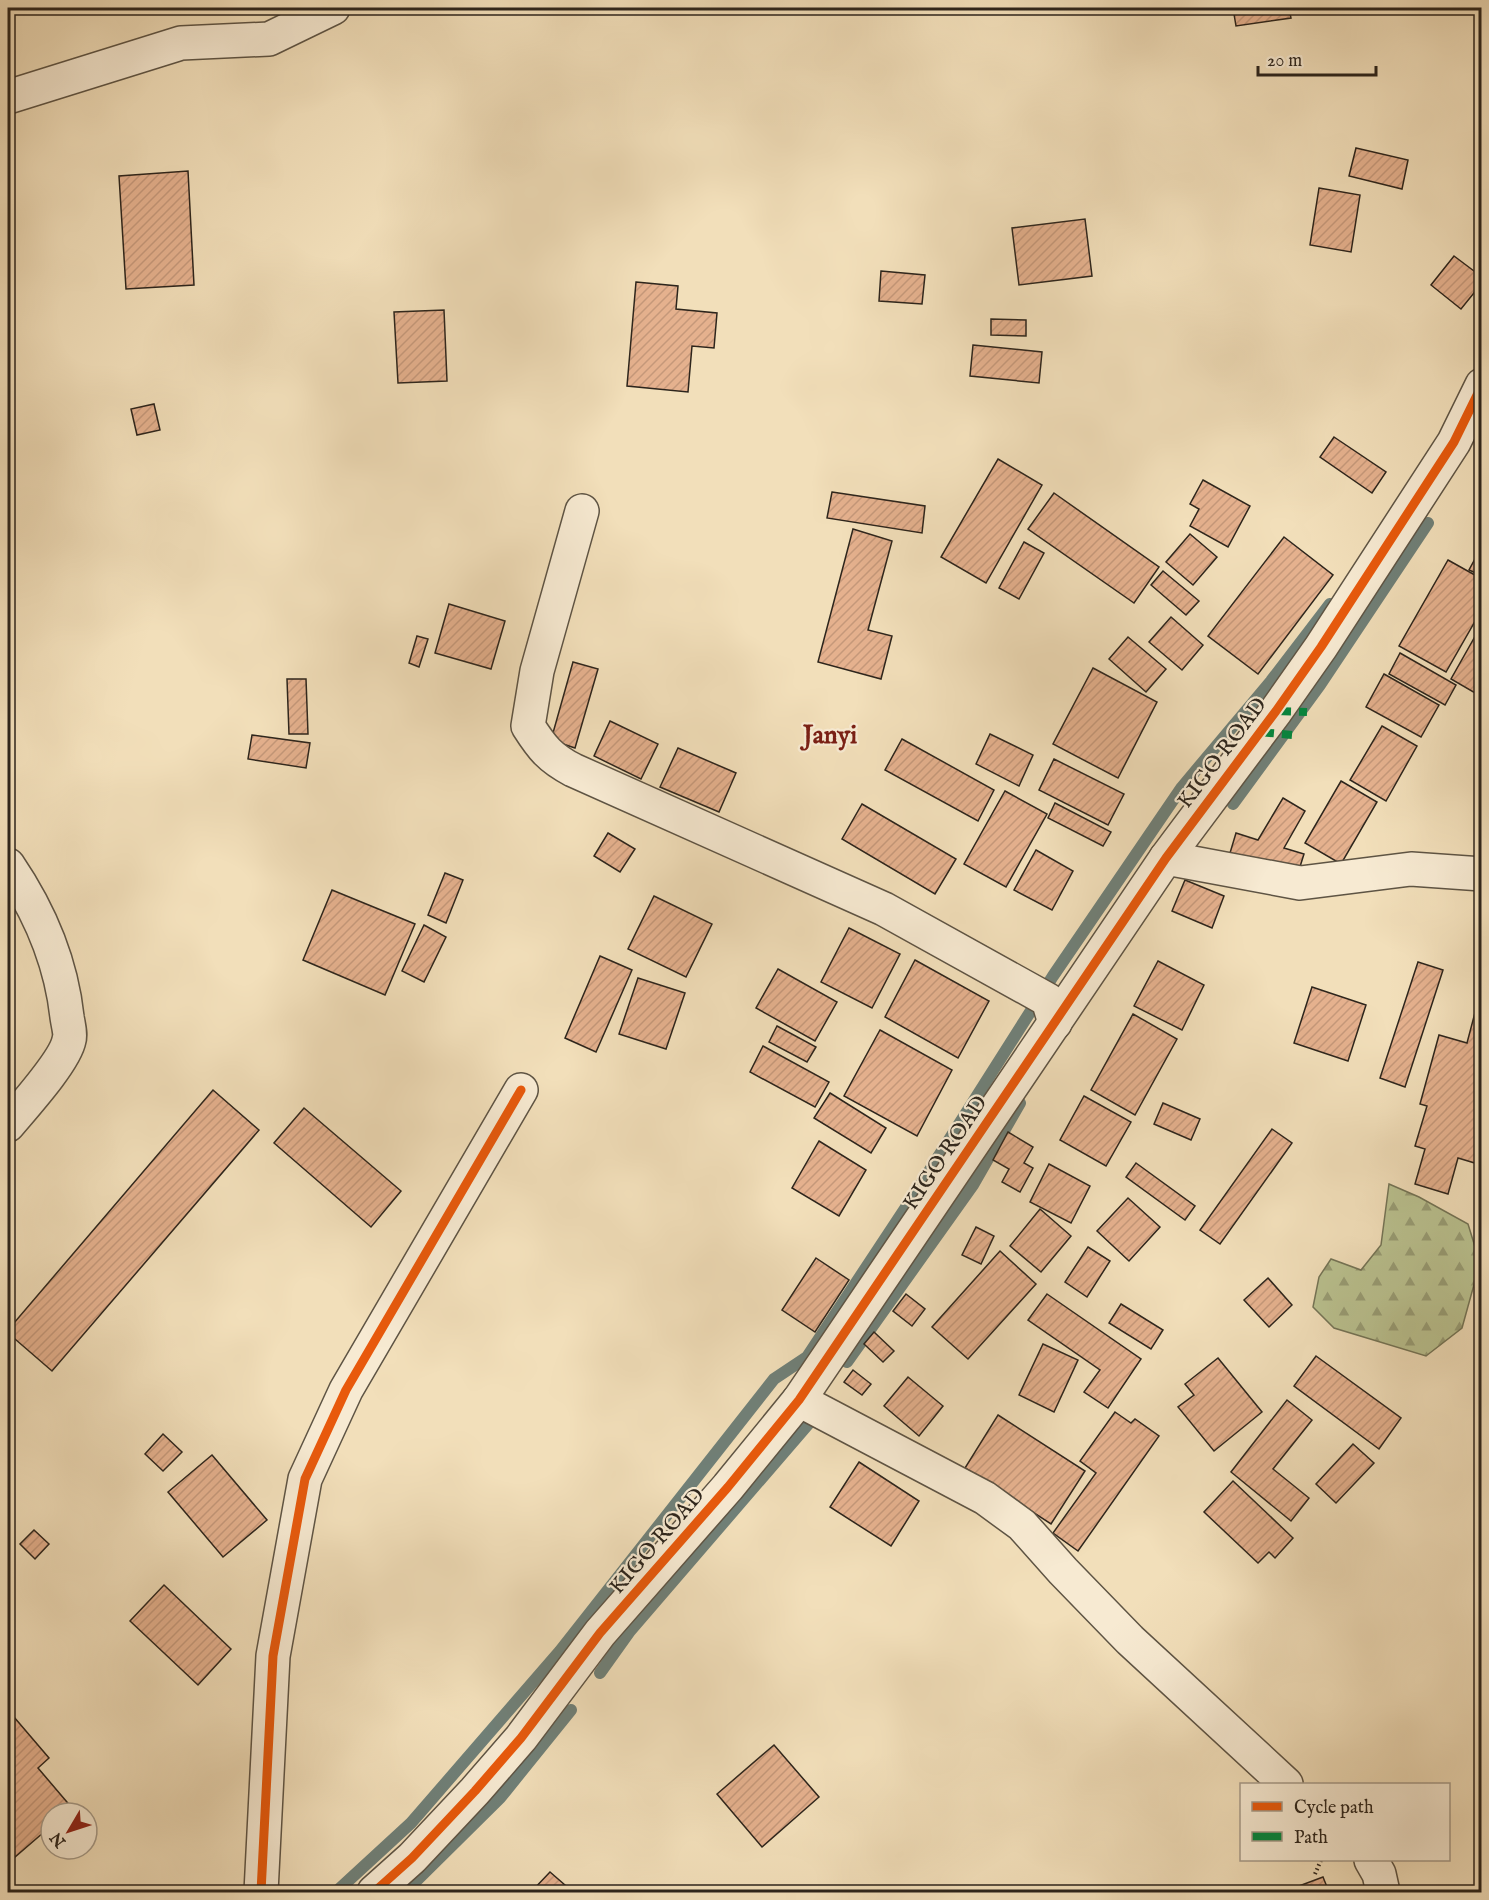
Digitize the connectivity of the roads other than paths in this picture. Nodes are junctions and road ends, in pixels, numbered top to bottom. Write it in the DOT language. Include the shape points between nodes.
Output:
graph roads {
  1 [pos="333,8"];
  2 [pos="8,97"];
  3 [pos="1482,385"];
  4 [pos="582,511"];
  5 [pos="1166,858"];
  6 [pos="8,865"];
  7 [pos="1482,874"];
  8 [pos="1055,1023"];
  9 [pos="521,1090"];
  10 [pos="8,1125"];
  11 [pos="800,1400"];
  12 [pos="1284,1783"];
  13 [pos="1372,1861"];
  14 [pos="261,1893"];
  15 [pos="374,1893"];
  16 [pos="1383,1893"];
  1 -- 2 [label="street" via="269,39 181,43"];
  3 -- 5 [label="street, KIGO ROAD" via="1454,442 1321,646"];
  4 -- 8 [label="street" via="537,671 528,726 541,748 573,770 884,909 1048,1000"];
  5 -- 7 [label="street" via="1300,883 1411,869"];
  5 -- 8 [label="street, KIGO ROAD"];
  6 -- 10 [label="street" via="49,937 64,990 69,1040 56,1066"];
  8 -- 11 [label="street, KIGO ROAD"];
  9 -- 14 [label="street" via="346,1390 305,1479 273,1656"];
  11 -- 12 [label="street" via="985,1498 1022,1525 1130,1640"];
  11 -- 15 [label="street, KIGO ROAD" via="600,1632 476,1791"];
  13 -- 16 [label="street"];
}
